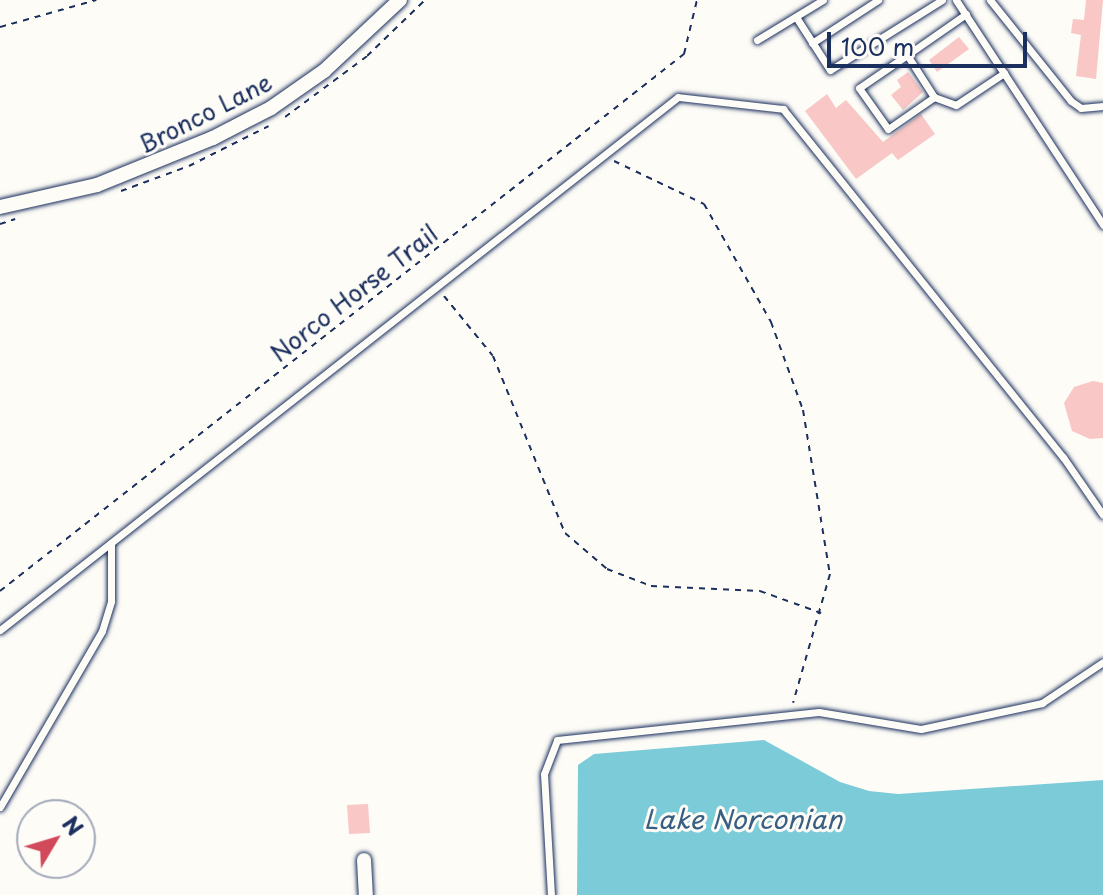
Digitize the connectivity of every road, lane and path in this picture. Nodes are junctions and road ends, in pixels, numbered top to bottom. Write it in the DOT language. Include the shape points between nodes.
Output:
graph roads {
  1 [pos="96,0"];
  2 [pos="400,0"];
  3 [pos="697,0"];
  4 [pos="823,0"];
  5 [pos="878,0"];
  6 [pos="942,0"];
  7 [pos="956,0"];
  8 [pos="990,0"];
  9 [pos="966,14"];
  10 [pos="796,17"];
  11 [pos="0,27"];
  12 [pos="757,40"];
  13 [pos="812,43"];
  14 [pos="907,55"];
  15 [pos="1004,73"];
  16 [pos="934,97"];
  17 [pos="1103,106"];
  18 [pos="606,157"];
  19 [pos="0,207"];
  20 [pos="1103,225"];
  21 [pos="437,288"];
  22 [pos="1103,515"];
  23 [pos="111,543"];
  24 [pos="0,591"];
  25 [pos="822,614"];
  26 [pos="0,630"];
  27 [pos="1103,662"];
  28 [pos="788,713"];
  29 [pos="0,807"];
  30 [pos="364,860"];
  31 [pos="366,895"];
  32 [pos="551,895"];
  1 -- 11 [label="path"];
  2 -- 19 [label="street, Bronco Lane" via="324,71 225,132 97,185"];
  3 -- 24 [label="path, Norco Horse Trail" via="684,54"];
  4 -- 10 [label="lane"];
  5 -- 13 [label="lane"];
  6 -- 13 [label="lane" via="830,70"];
  7 -- 9 [label="lane"];
  8 -- 17 [label="lane" via="1071,101 1081,108"];
  9 -- 14 [label="lane"];
  9 -- 15 [label="lane"];
  10 -- 12 [label="lane"];
  10 -- 13 [label="lane"];
  14 -- 16 [label="lane"];
  14 -- 16 [label="lane" via="859,88 888,129"];
  15 -- 16 [label="lane" via="956,105"];
  15 -- 20 [label="lane"];
  18 -- 21 [label="lane"];
  18 -- 22 [label="lane" via="678,97 783,109 1063,457"];
  18 -- 25 [label="path" via="704,204 771,322 803,410 819,479 830,574"];
  21 -- 23 [label="lane"];
  21 -- 25 [label="path" via="493,356 565,533 607,569 651,586 760,591"];
  23 -- 26 [label="lane"];
  23 -- 29 [label="lane" via="111,601 102,631"];
  25 -- 28 [label="path"];
  27 -- 28 [label="lane" via="1042,703 921,729 819,712"];
  28 -- 32 [label="lane" via="557,740 544,774"];
  30 -- 31 [label="street"];
}
